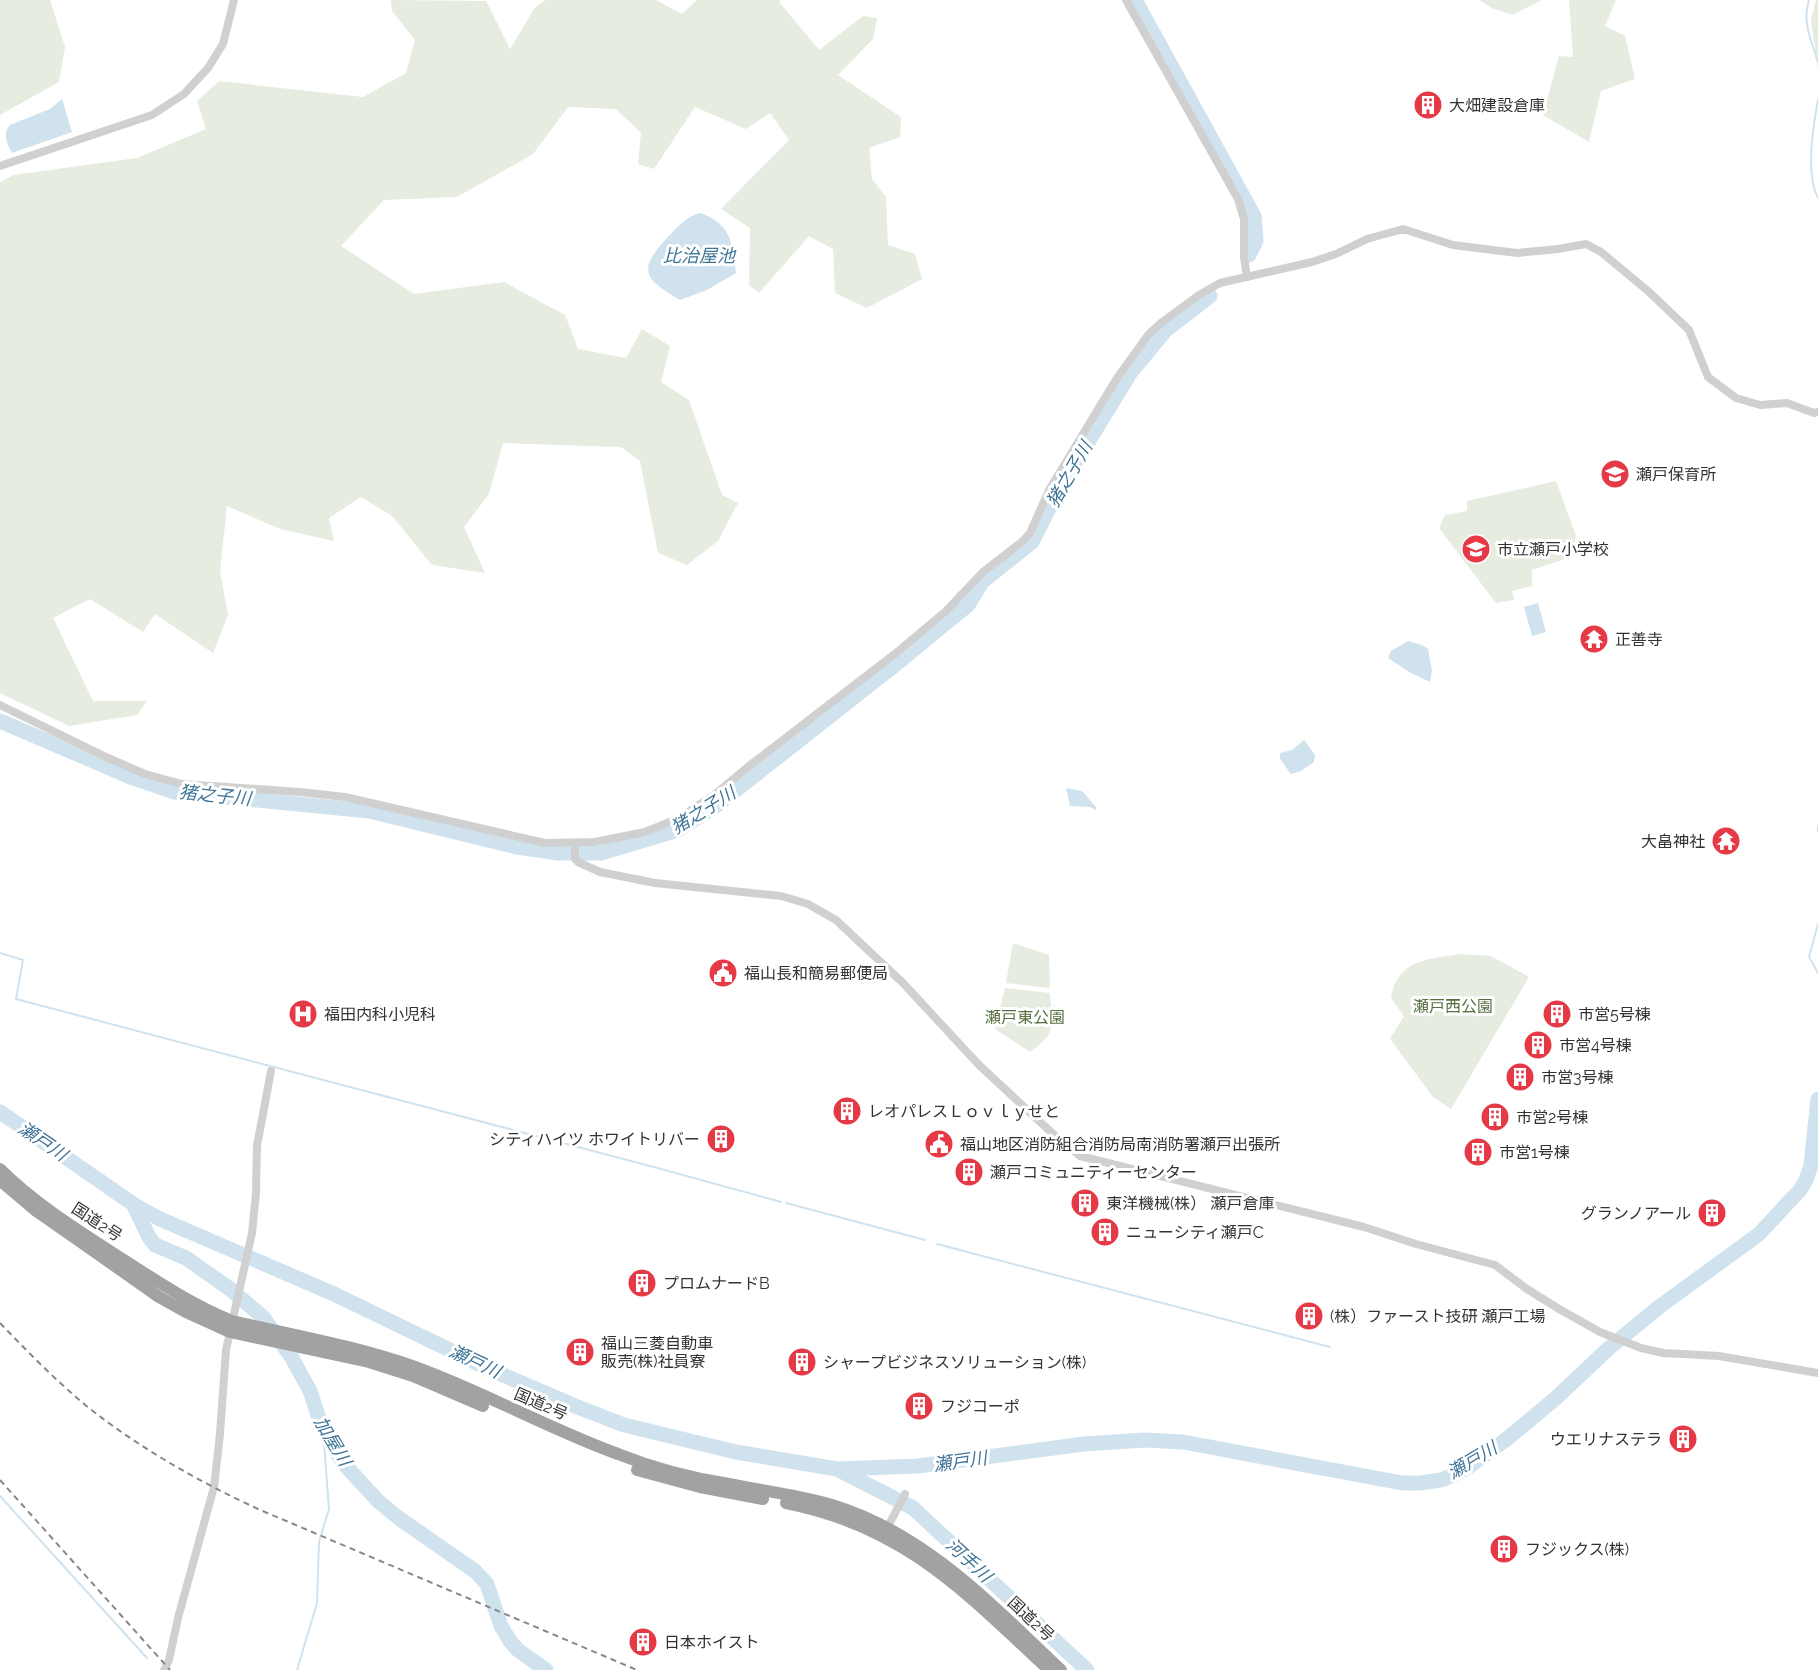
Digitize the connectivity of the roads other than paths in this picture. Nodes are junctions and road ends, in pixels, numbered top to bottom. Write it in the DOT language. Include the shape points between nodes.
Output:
graph roads {
  1 [pos="234,0"];
  2 [pos="1126,0"];
  3 [pos="0,166"];
  4 [pos="1247,277"];
  5 [pos="1818,412"];
  6 [pos="0,705"];
  7 [pos="575,845"];
  8 [pos="271,1071"];
  9 [pos="0,1169"];
  10 [pos="0,1180"];
  11 [pos="231,1326"];
  12 [pos="1818,1373"];
  13 [pos="904,1496"];
  14 [pos="885,1532"];
  15 [pos="164,1670"];
  16 [pos="1049,1670"];
  17 [pos="1062,1670"];
  1 -- 3 [label="street" via="223,44 184,94 152,115"];
  2 -- 4 [label="street" via="1238,199 1244,219"];
  4 -- 5 [label="street" via="1312,262 1403,229 1453,245 1517,253 1586,244 1648,291 1689,330 1708,377 1736,398 1760,405 1787,403"];
  4 -- 7 [label="street" via="1220,283 1198,295 1148,335 1063,465 1030,533 913,639 696,808 645,832"];
  6 -- 7 [label="street" via="106,757 167,781 329,795 529,840"];
  7 -- 12 [label="street" via="575,859 600,872 710,890 781,896 808,904 836,920 903,983 979,1065 1080,1156 1364,1227 1495,1265 1535,1294 1635,1346"];
  8 -- 11 [label="street" via="257,1146 252,1233"];
  9 -- 11 [label="highway, 国道2号" via="69,1224"];
  10 -- 11 [label="highway, 国道2号" via="35,1210 159,1297 186,1312"];
  11 -- 14 [label="highway, 国道2号" via="268,1340 413,1376 655,1476 817,1510"];
  11 -- 14 [label="highway, 国道2号" via="261,1327 415,1367 617,1454 657,1468 831,1505 861,1515"];
  11 -- 15 [label="street" via="213,1487"];
  13 -- 14 [label="street"];
  14 -- 16 [label="highway, 国道2号" via="942,1573"];
  14 -- 17 [label="highway, 国道2号" via="924,1550 948,1567"];
}
